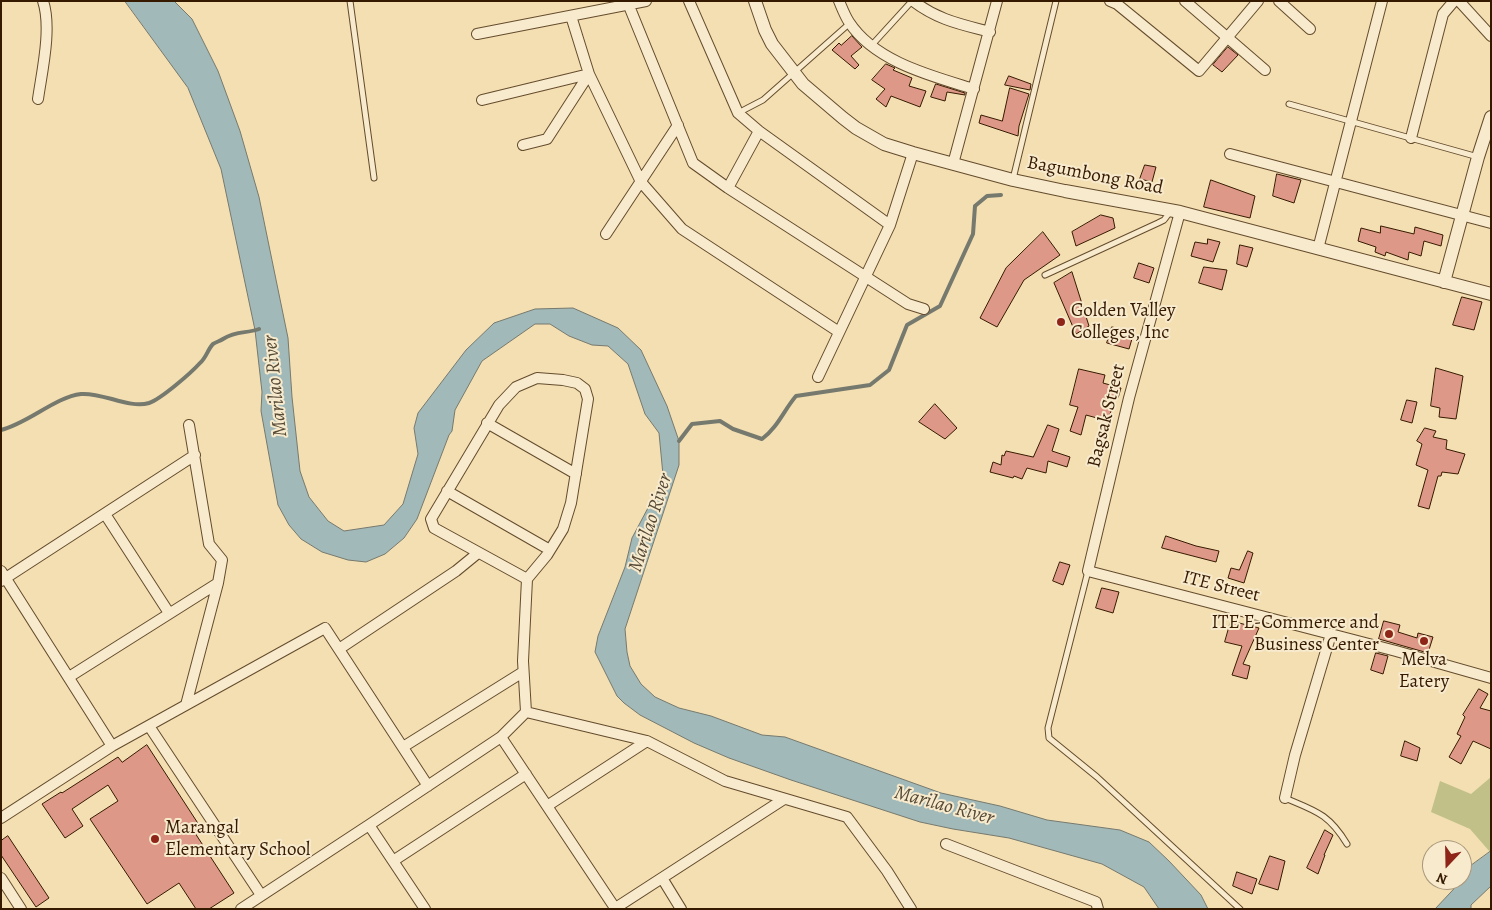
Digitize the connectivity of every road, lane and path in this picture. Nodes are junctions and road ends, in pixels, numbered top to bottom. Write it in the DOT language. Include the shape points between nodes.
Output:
graph roads {
  1 [pos="43,1"];
  2 [pos="350,1"];
  3 [pos="646,1"];
  4 [pos="689,1"];
  5 [pos="755,1"];
  6 [pos="839,1"];
  7 [pos="912,1"];
  8 [pos="998,1"];
  9 [pos="1056,1"];
  10 [pos="1110,1"];
  11 [pos="1185,1"];
  12 [pos="1258,1"];
  13 [pos="1279,1"];
  14 [pos="1382,1"];
  15 [pos="1454,1"];
  16 [pos="1459,1"];
  17 [pos="627,2"];
  18 [pos="571,16"];
  19 [pos="850,23"];
  20 [pos="1310,29"];
  21 [pos="990,32"];
  22 [pos="477,34"];
  23 [pos="1491,36"];
  24 [pos="1228,39"];
  25 [pos="871,46"];
  26 [pos="1264,70"];
  27 [pos="794,73"];
  28 [pos="589,74"];
  29 [pos="974,88"];
  30 [pos="38,99"];
  31 [pos="482,100"];
  32 [pos="1289,104"];
  33 [pos="738,113"];
  34 [pos="1491,117"];
  35 [pos="1351,121"];
  36 [pos="678,125"];
  37 [pos="758,131"];
  38 [pos="1411,138"];
  39 [pos="523,144"];
  40 [pos="913,153"];
  41 [pos="1230,154"];
  42 [pos="1478,157"];
  43 [pos="953,164"];
  44 [pos="374,178"];
  45 [pos="1013,180"];
  46 [pos="1335,180"];
  47 [pos="641,182"];
  48 [pos="728,188"];
  49 [pos="1176,210"];
  50 [pos="1463,215"];
  51 [pos="1491,223"];
  52 [pos="890,225"];
  53 [pos="606,234"];
  54 [pos="1318,249"];
  55 [pos="1045,274"];
  56 [pos="866,277"];
  57 [pos="1444,282"];
  58 [pos="1491,294"];
  59 [pos="924,308"];
  60 [pos="839,332"];
  61 [pos="818,377"];
  62 [pos="487,423"];
  63 [pos="190,425"];
  64 [pos="195,455"];
  65 [pos="576,474"];
  66 [pos="447,491"];
  67 [pos="105,514"];
  68 [pos="550,550"];
  69 [pos="478,553"];
  70 [pos="1088,571"];
  71 [pos="3,577"];
  72 [pos="527,579"];
  73 [pos="218,583"];
  74 [pos="169,613"];
  75 [pos="1332,634"];
  76 [pos="339,650"];
  77 [pos="523,672"];
  78 [pos="69,677"];
  79 [pos="1491,678"];
  80 [pos="186,705"];
  81 [pos="526,712"];
  82 [pos="149,726"];
  83 [pos="501,737"];
  84 [pos="647,741"];
  85 [pos="112,746"];
  86 [pos="403,747"];
  87 [pos="526,774"];
  88 [pos="428,786"];
  89 [pos="1285,798"];
  90 [pos="784,799"];
  91 [pos="547,806"];
  92 [pos="1,818"];
  93 [pos="369,826"];
  94 [pos="946,844"];
  95 [pos="1347,844"];
  96 [pos="393,861"];
  97 [pos="1,878"];
  98 [pos="662,878"];
  99 [pos="261,895"];
  100 [pos="614,908"];
  101 [pos="21,909"];
  102 [pos="241,909"];
  103 [pos="425,909"];
  104 [pos="681,909"];
  105 [pos="911,909"];
  106 [pos="1098,909"];
  107 [pos="1240,909"];
  1 -- 30 [label="street" via="46,31"];
  2 -- 44 [label="lane"];
  3 -- 17 [label="street"];
  4 -- 33 [label="street"];
  5 -- 27 [label="street, Bagumbong Road" via="772,44"];
  6 -- 19 [label="street"];
  7 -- 21 [label="street" via="947,21"];
  7 -- 25 [label="lane"];
  8 -- 21 [label="street"];
  9 -- 45 [label="lane"];
  10 -- 24 [label="street" via="1199,71"];
  11 -- 24 [label="street"];
  12 -- 24 [label="street"];
  13 -- 20 [label="street"];
  14 -- 35 [label="street"];
  15 -- 38 [label="street" via="1443,14"];
  16 -- 23 [label="street"];
  17 -- 18 [label="street"];
  17 -- 36 [label="street"];
  18 -- 22 [label="street"];
  18 -- 28 [label="street"];
  19 -- 25 [label="street"];
  19 -- 27 [label="lane"];
  21 -- 29 [label="street"];
  24 -- 26 [label="street"];
  25 -- 29 [label="street" via="928,75"];
  27 -- 33 [label="lane" via="763,100"];
  27 -- 40 [label="street, Bagumbong Road" via="829,108 856,128 884,144"];
  28 -- 31 [label="street"];
  28 -- 39 [label="street" via="546,139"];
  28 -- 47 [label="street"];
  29 -- 43 [label="street"];
  32 -- 35 [label="lane"];
  33 -- 37 [label="street"];
  34 -- 42 [label="street"];
  35 -- 38 [label="lane"];
  35 -- 46 [label="street"];
  36 -- 47 [label="street"];
  36 -- 48 [label="street" via="694,163"];
  37 -- 48 [label="street"];
  37 -- 52 [label="street"];
  38 -- 42 [label="lane"];
  40 -- 43 [label="street, Bagumbong Road"];
  40 -- 52 [label="street"];
  41 -- 46 [label="street"];
  42 -- 50 [label="street"];
  43 -- 45 [label="street, Bagumbong Road"];
  45 -- 49 [label="street, Bagumbong Road" via="1064,192"];
  46 -- 50 [label="street"];
  46 -- 54 [label="street"];
  47 -- 53 [label="street"];
  47 -- 60 [label="street" via="682,229"];
  48 -- 56 [label="street"];
  49 -- 54 [label="street, Bagumbong Road"];
  49 -- 55 [label="lane" via="1158,224"];
  49 -- 70 [label="street, Bagsak Street"];
  50 -- 51 [label="street"];
  50 -- 57 [label="street"];
  52 -- 56 [label="street"];
  54 -- 57 [label="street, Bagumbong Road"];
  56 -- 59 [label="street" via="908,304"];
  56 -- 60 [label="street"];
  57 -- 58 [label="street, Bagumbong Road"];
  60 -- 61 [label="street"];
  62 -- 65 [label="street"];
  62 -- 65 [label="street" via="516,387 537,378 577,383 588,399"];
  62 -- 66 [label="street"];
  63 -- 64 [label="street"];
  64 -- 67 [label="street"];
  64 -- 73 [label="street" via="209,544 222,560"];
  65 -- 68 [label="street" via="571,503"];
  66 -- 68 [label="street"];
  66 -- 69 [label="street" via="431,519 434,528"];
  67 -- 71 [label="street"];
  67 -- 74 [label="street"];
  68 -- 72 [label="street"];
  69 -- 72 [label="street"];
  69 -- 76 [label="street"];
  70 -- 75 [label="street, ITE Street"];
  70 -- 107 [label="lane" via="1047,732 1049,738"];
  71 -- 78 [label="street"];
  72 -- 77 [label="street"];
  73 -- 74 [label="street"];
  73 -- 80 [label="street"];
  74 -- 78 [label="street"];
  75 -- 79 [label="street, ITE Street"];
  75 -- 89 [label="street"];
  76 -- 80 [label="street" via="325,628"];
  76 -- 86 [label="street"];
  77 -- 81 [label="street"];
  77 -- 86 [label="street"];
  78 -- 85 [label="street"];
  80 -- 82 [label="street"];
  81 -- 83 [label="street"];
  81 -- 84 [label="street"];
  82 -- 85 [label="street"];
  82 -- 99 [label="street"];
  83 -- 87 [label="street"];
  83 -- 88 [label="street"];
  84 -- 90 [label="street" via="725,781"];
  84 -- 91 [label="street"];
  85 -- 92 [label="street"];
  86 -- 88 [label="street"];
  87 -- 91 [label="street"];
  87 -- 96 [label="street"];
  88 -- 93 [label="street"];
  89 -- 95 [label="lane" via="1323,815"];
  90 -- 98 [label="street"];
  90 -- 105 [label="street" via="847,817 887,870"];
  91 -- 100 [label="street"];
  93 -- 96 [label="street"];
  93 -- 99 [label="street"];
  94 -- 106 [label="street" via="1096,902"];
  96 -- 103 [label="street"];
  97 -- 101 [label="street"];
  98 -- 100 [label="street"];
  98 -- 104 [label="street"];
  99 -- 102 [label="street"];
}
